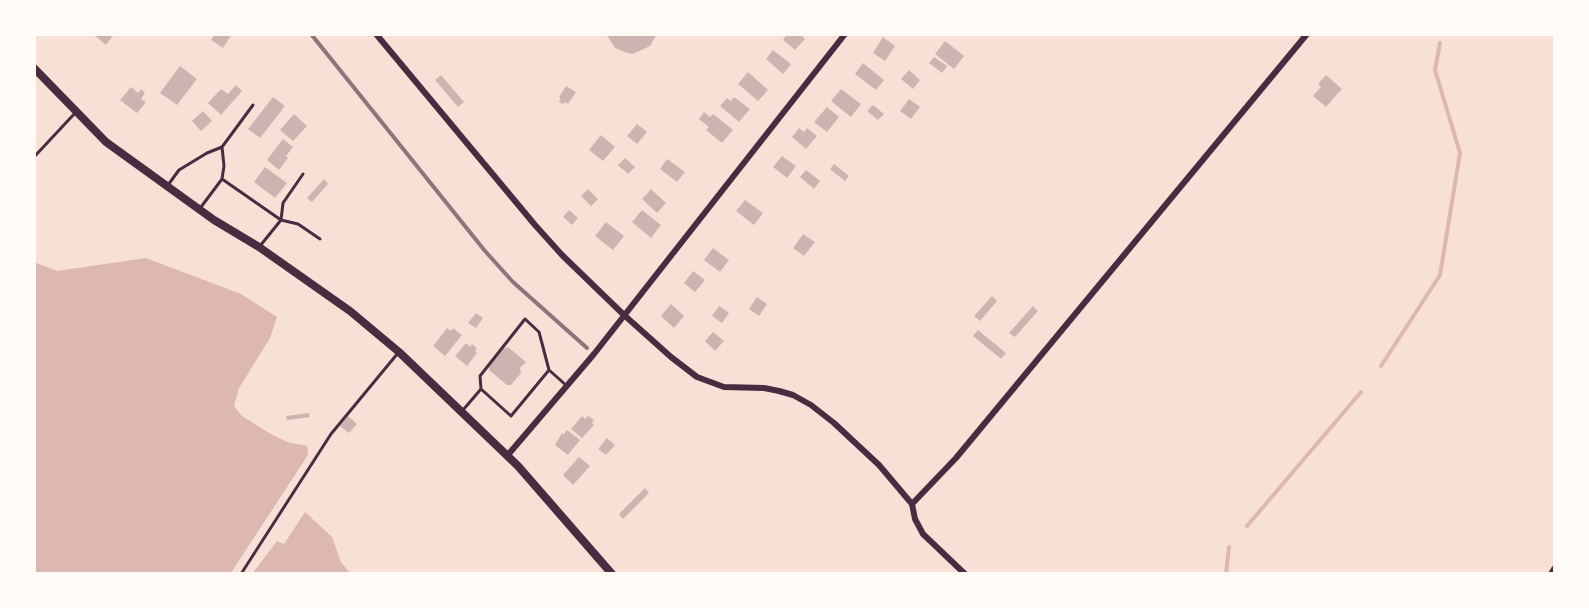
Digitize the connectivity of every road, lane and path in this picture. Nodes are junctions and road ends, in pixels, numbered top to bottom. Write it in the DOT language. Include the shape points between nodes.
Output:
graph roads {
  1 [pos="376,34"];
  2 [pos="845,34"];
  3 [pos="1307,34"];
  4 [pos="34,68"];
  5 [pos="253,105"];
  6 [pos="76,112"];
  7 [pos="222,147"];
  8 [pos="34,157"];
  9 [pos="303,174"];
  10 [pos="222,179"];
  11 [pos="168,185"];
  12 [pos="200,209"];
  13 [pos="280,220"];
  14 [pos="320,239"];
  15 [pos="259,247"];
  16 [pos="624,315"];
  17 [pos="399,352"];
  18 [pos="549,370"];
  19 [pos="567,386"];
  20 [pos="481,389"];
  21 [pos="461,412"];
  22 [pos="507,456"];
  23 [pos="912,504"];
  24 [pos="1554,569"];
  25 [pos="241,573"];
  26 [pos="612,573"];
  27 [pos="965,573"];
  28 [pos="1551,573"];
  1 -- 16 [label="street" via="535,225"];
  2 -- 16 [label="street"];
  3 -- 23 [label="street" via="979,430"];
  4 -- 6 [label="main road"];
  5 -- 7 [label="lane"];
  6 -- 8 [label="lane"];
  6 -- 11 [label="main road" via="106,142"];
  7 -- 10 [label="lane"];
  7 -- 11 [label="lane" via="179,170"];
  9 -- 13 [label="lane" via="283,203"];
  10 -- 12 [label="lane"];
  10 -- 13 [label="lane"];
  11 -- 12 [label="main road"];
  12 -- 15 [label="main road"];
  13 -- 14 [label="lane" via="298,224"];
  13 -- 15 [label="lane"];
  15 -- 17 [label="main road" via="350,311"];
  16 -- 19 [label="street"];
  16 -- 23 [label="street" via="697,377 724,387 779,391 812,405 861,447"];
  17 -- 21 [label="main road"];
  17 -- 25 [label="lane" via="331,434"];
  18 -- 19 [label="lane"];
  18 -- 20 [label="lane" via="510,416"];
  18 -- 20 [label="lane" via="540,332 525,320 480,376"];
  19 -- 22 [label="street"];
  20 -- 21 [label="lane"];
  21 -- 22 [label="main road"];
  22 -- 26 [label="main road"];
  23 -- 27 [label="street" via="923,534"];
  24 -- 28 [label="street"];
}
